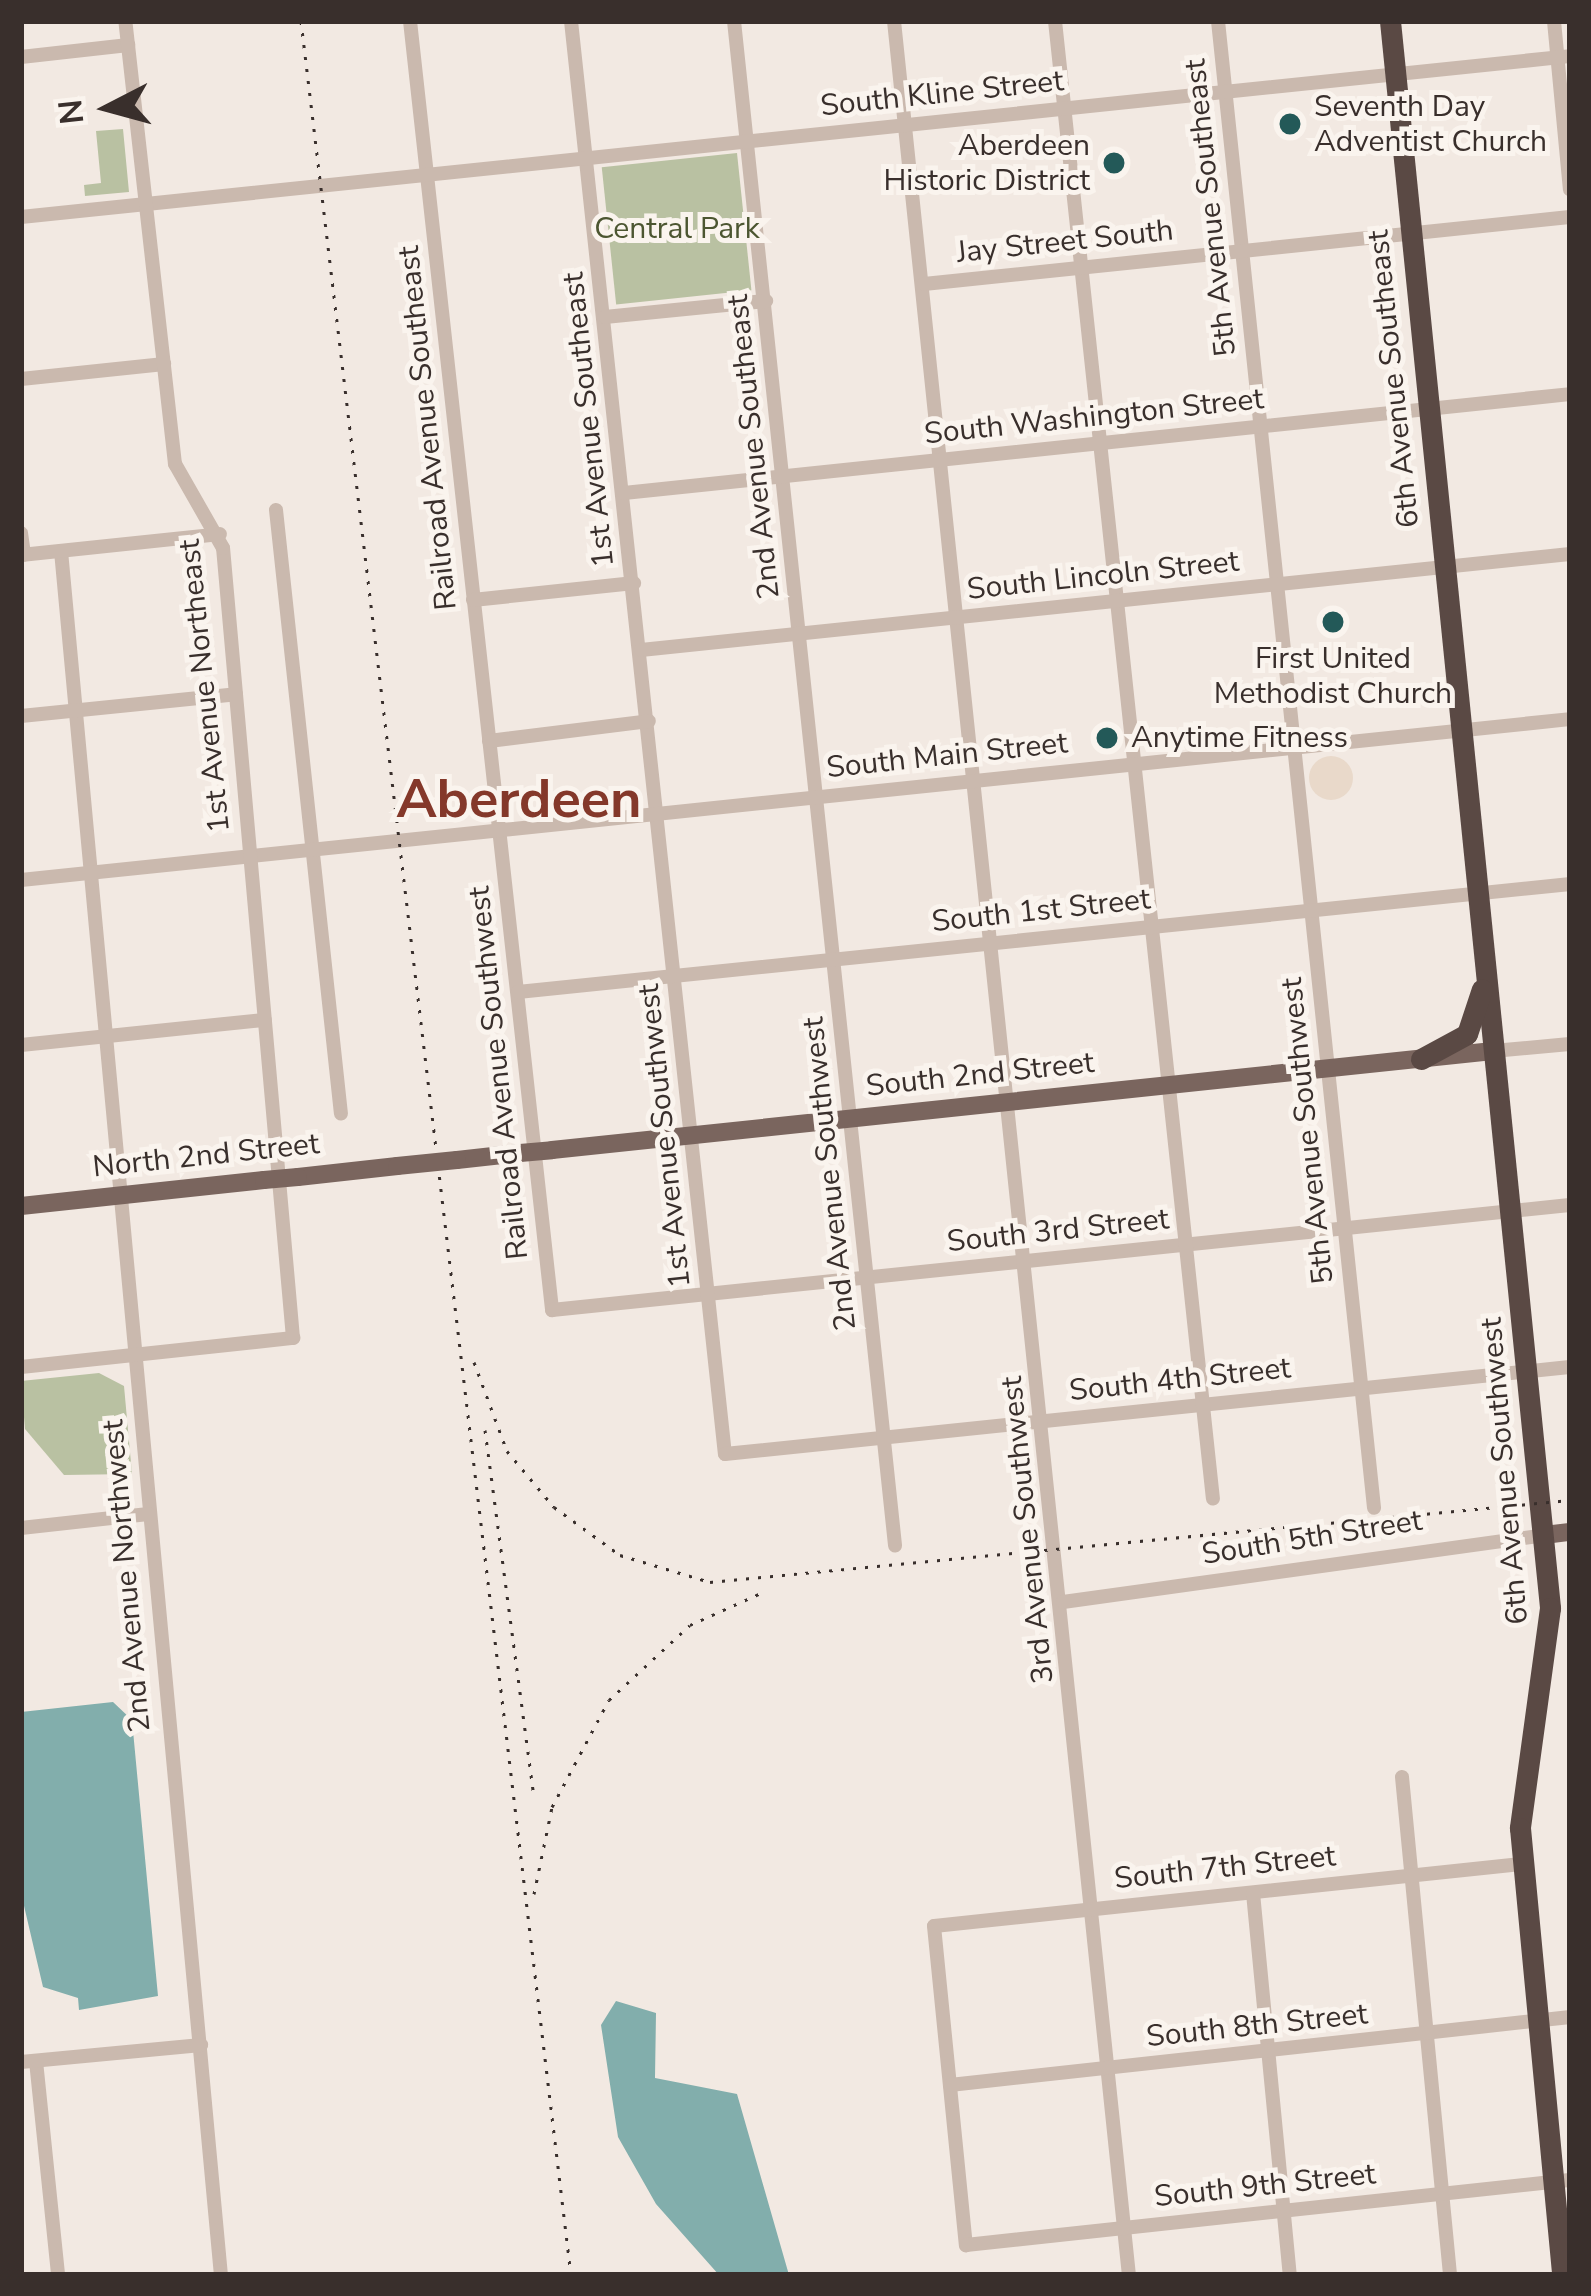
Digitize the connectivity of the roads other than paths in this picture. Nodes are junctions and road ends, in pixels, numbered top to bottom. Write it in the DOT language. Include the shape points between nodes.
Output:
graph roads {
  1 [pos="125,21"];
  2 [pos="410,21"];
  3 [pos="571,21"];
  4 [pos="734,21"];
  5 [pos="894,21"];
  6 [pos="1055,21"];
  7 [pos="1217,21"];
  8 [pos="1390,21"];
  9 [pos="1554,21"];
  10 [pos="128,45"];
  11 [pos="21,57"];
  12 [pos="1563,57"];
  13 [pos="1395,74"];
  14 [pos="1226,91"];
  15 [pos="1065,108"];
  16 [pos="906,124"];
  17 [pos="747,141"];
  18 [pos="586,158"];
  19 [pos="427,176"];
  20 [pos="1570,189"];
  21 [pos="145,205"];
  22 [pos="1570,217"];
  23 [pos="21,218"];
  24 [pos="1410,234"];
  25 [pos="1243,250"];
  26 [pos="1084,267"];
  27 [pos="923,284"];
  28 [pos="766,301"];
  29 [pos="605,317"];
  30 [pos="164,364"];
  31 [pos="21,379"];
  32 [pos="1570,394"];
  33 [pos="1426,410"];
  34 [pos="1263,428"];
  35 [pos="1103,444"];
  36 [pos="944,460"];
  37 [pos="786,476"];
  38 [pos="624,493"];
  39 [pos="276,510"];
  40 [pos="21,533"];
  41 [pos="220,534"];
  42 [pos="61,551"];
  43 [pos="1570,554"];
  44 [pos="22,555"];
  45 [pos="1443,568"];
  46 [pos="634,583"];
  47 [pos="1280,585"];
  48 [pos="473,600"];
  49 [pos="1119,601"];
  50 [pos="960,617"];
  51 [pos="801,634"];
  52 [pos="641,650"];
  53 [pos="236,694"];
  54 [pos="76,710"];
  55 [pos="21,716"];
  56 [pos="1570,719"];
  57 [pos="649,721"];
  58 [pos="1460,731"];
  59 [pos="489,740"];
  60 [pos="1297,747"];
  61 [pos="1137,764"];
  62 [pos="977,780"];
  63 [pos="818,796"];
  64 [pos="659,813"];
  65 [pos="500,830"];
  66 [pos="314,849"];
  67 [pos="251,856"];
  68 [pos="91,873"];
  69 [pos="21,880"];
  70 [pos="1570,884"];
  71 [pos="1477,893"];
  72 [pos="1312,909"];
  73 [pos="1154,926"];
  74 [pos="994,943"];
  75 [pos="836,960"];
  76 [pos="1485,971"];
  77 [pos="676,976"];
  78 [pos="518,992"];
  79 [pos="265,1020"];
  80 [pos="105,1036"];
  81 [pos="1570,1044"];
  82 [pos="21,1045"];
  83 [pos="1493,1051"];
  84 [pos="1420,1059"];
  85 [pos="1330,1069"];
  86 [pos="1171,1085"];
  87 [pos="1010,1102"];
  88 [pos="341,1114"];
  89 [pos="852,1119"];
  90 [pos="692,1135"];
  91 [pos="397,1166"];
  92 [pos="120,1196"];
  93 [pos="1570,1205"];
  94 [pos="21,1206"];
  95 [pos="1510,1211"];
  96 [pos="1346,1229"];
  97 [pos="1187,1245"];
  98 [pos="1027,1262"];
  99 [pos="868,1278"];
  100 [pos="709,1294"];
  101 [pos="552,1310"];
  102 [pos="134,1355"];
  103 [pos="1570,1366"];
  104 [pos="21,1367"];
  105 [pos="1527,1371"];
  106 [pos="1363,1388"];
  107 [pos="1204,1404"];
  108 [pos="1045,1421"];
  109 [pos="884,1437"];
  110 [pos="724,1454"];
  111 [pos="1213,1499"];
  112 [pos="1374,1508"];
  113 [pos="148,1514"];
  114 [pos="21,1528"];
  115 [pos="1570,1532"];
  116 [pos="1544,1534"];
  117 [pos="896,1546"];
  118 [pos="1063,1602"];
  119 [pos="1402,1777"];
  120 [pos="1521,1864"];
  121 [pos="1412,1875"];
  122 [pos="1253,1892"];
  123 [pos="1094,1909"];
  124 [pos="1570,2017"];
  125 [pos="1537,2021"];
  126 [pos="1428,2035"];
  127 [pos="201,2045"];
  128 [pos="1268,2052"];
  129 [pos="29,2061"];
  130 [pos="1110,2068"];
  131 [pos="950,2085"];
  132 [pos="1562,2181"];
  133 [pos="1443,2194"];
  134 [pos="1284,2211"];
  135 [pos="1125,2228"];
  136 [pos="58,2275"];
  137 [pos="221,2275"];
  138 [pos="1130,2275"];
  139 [pos="1290,2275"];
  140 [pos="1450,2275"];
  141 [pos="1562,2275"];
  1 -- 10 [label="street, 1st Avenue Northeast"];
  2 -- 19 [label="street, Railroad Avenue Southeast"];
  3 -- 18 [label="street, 1st Avenue Southeast"];
  4 -- 17 [label="street, 2nd Avenue Southeast"];
  5 -- 16 [label="street, 3rd Avenue Southwest"];
  6 -- 15 [label="street"];
  7 -- 14 [label="street, 5th Avenue Southeast"];
  8 -- 13 [label="highway, 6th Avenue Southeast"];
  9 -- 12 [label="street"];
  10 -- 11 [label="street"];
  10 -- 21 [label="street, 1st Avenue Northeast"];
  12 -- 13 [label="street, South Kline Street"];
  12 -- 20 [label="street"];
  13 -- 14 [label="street, South Kline Street"];
  13 -- 24 [label="highway, 6th Avenue Southeast"];
  14 -- 15 [label="street, South Kline Street"];
  14 -- 25 [label="street, 5th Avenue Southeast"];
  15 -- 16 [label="street, South Kline Street"];
  15 -- 26 [label="street"];
  16 -- 17 [label="street, South Kline Street"];
  16 -- 27 [label="street, 3rd Avenue Southwest"];
  17 -- 18 [label="street, South Kline Street"];
  17 -- 28 [label="street, 2nd Avenue Southeast"];
  18 -- 19 [label="street, South Kline Street"];
  18 -- 29 [label="street, 1st Avenue Southeast"];
  19 -- 21 [label="street, South Kline Street"];
  19 -- 48 [label="street, Railroad Avenue Southeast"];
  21 -- 23 [label="street, South Kline Street"];
  21 -- 30 [label="street, 1st Avenue Northeast"];
  22 -- 24 [label="street, Jay Street South"];
  24 -- 25 [label="street, Jay Street South"];
  24 -- 33 [label="highway, 6th Avenue Southeast"];
  25 -- 26 [label="street, Jay Street South"];
  25 -- 34 [label="street, 5th Avenue Southeast"];
  26 -- 27 [label="street, Jay Street South"];
  26 -- 35 [label="street"];
  27 -- 36 [label="street, 3rd Avenue Southwest"];
  28 -- 29 [label="street"];
  28 -- 37 [label="street, 2nd Avenue Southeast"];
  29 -- 38 [label="street, 1st Avenue Southeast"];
  30 -- 31 [label="street"];
  30 -- 41 [label="street, 1st Avenue Northeast" via="177,472"];
  32 -- 33 [label="street, South Washington Street"];
  33 -- 34 [label="street, South Washington Street"];
  33 -- 45 [label="highway, 6th Avenue Southeast"];
  34 -- 35 [label="street, South Washington Street"];
  34 -- 47 [label="street, 5th Avenue Southeast"];
  35 -- 36 [label="street, South Washington Street"];
  35 -- 49 [label="street"];
  36 -- 37 [label="street, South Washington Street"];
  36 -- 50 [label="street, 3rd Avenue Southwest"];
  37 -- 38 [label="street, South Washington Street"];
  37 -- 51 [label="street, 2nd Avenue Southeast"];
  38 -- 46 [label="street, 1st Avenue Southeast"];
  39 -- 66 [label="street"];
  40 -- 44 [label="street"];
  41 -- 42 [label="street"];
  41 -- 53 [label="street, 1st Avenue Northeast"];
  42 -- 44 [label="street"];
  42 -- 54 [label="street, 2nd Avenue Northwest"];
  43 -- 45 [label="street, South Lincoln Street"];
  45 -- 47 [label="street, South Lincoln Street"];
  45 -- 58 [label="highway, 6th Avenue Southeast"];
  46 -- 48 [label="street"];
  46 -- 52 [label="street, 1st Avenue Southeast"];
  47 -- 49 [label="street, South Lincoln Street"];
  47 -- 60 [label="street, 5th Avenue Southeast"];
  48 -- 59 [label="street, Railroad Avenue Southeast"];
  49 -- 50 [label="street, South Lincoln Street"];
  49 -- 61 [label="street"];
  50 -- 51 [label="street, South Lincoln Street"];
  50 -- 62 [label="street, 3rd Avenue Southwest"];
  51 -- 52 [label="street, South Lincoln Street"];
  51 -- 63 [label="street, 2nd Avenue Southeast"];
  52 -- 57 [label="street, 1st Avenue Southeast"];
  53 -- 54 [label="street"];
  53 -- 67 [label="street, 1st Avenue Northeast"];
  54 -- 55 [label="street"];
  54 -- 68 [label="street, 2nd Avenue Northwest"];
  56 -- 58 [label="street, South Main Street"];
  57 -- 59 [label="street"];
  57 -- 64 [label="street, 1st Avenue Southeast"];
  58 -- 60 [label="street, South Main Street"];
  58 -- 71 [label="highway, 6th Avenue Southwest"];
  59 -- 65 [label="street, Railroad Avenue Southeast"];
  60 -- 61 [label="street, South Main Street"];
  60 -- 72 [label="street, 5th Avenue Southwest"];
  61 -- 62 [label="street, South Main Street"];
  61 -- 73 [label="street"];
  62 -- 63 [label="street, South Main Street"];
  62 -- 74 [label="street, 3rd Avenue Southwest"];
  63 -- 64 [label="street, South Main Street"];
  63 -- 75 [label="street, 2nd Avenue Southwest"];
  64 -- 65 [label="street, South Main Street"];
  64 -- 77 [label="street, 1st Avenue Southwest"];
  65 -- 66 [label="street, South Main Street"];
  65 -- 78 [label="street, Railroad Avenue Southwest"];
  66 -- 67 [label="street, South Main Street"];
  66 -- 88 [label="street"];
  67 -- 68 [label="street, South Main Street"];
  67 -- 79 [label="street, 1st Avenue Northeast"];
  68 -- 69 [label="street, South Main Street"];
  68 -- 80 [label="street, 2nd Avenue Northwest"];
  70 -- 71 [label="street, South 1st Street"];
  71 -- 72 [label="street, South 1st Street"];
  71 -- 76 [label="highway, 6th Avenue Southwest"];
  72 -- 73 [label="street, South 1st Street"];
  72 -- 85 [label="street, 5th Avenue Southwest"];
  73 -- 74 [label="street, South 1st Street"];
  73 -- 86 [label="street"];
  74 -- 75 [label="street, South 1st Street"];
  74 -- 87 [label="street, 3rd Avenue Southwest"];
  75 -- 77 [label="street, South 1st Street"];
  75 -- 89 [label="street, 2nd Avenue Southwest"];
  76 -- 83 [label="highway, 6th Avenue Southwest"];
  76 -- 84 [label="highway" via="1467,1034"];
  77 -- 78 [label="street, South 1st Street"];
  77 -- 90 [label="street, 1st Avenue Southwest"];
  78 -- 101 [label="street, Railroad Avenue Southwest"];
  79 -- 80 [label="street"];
  79 -- 102 [label="street, 1st Avenue Northeast" via="293,1338"];
  80 -- 82 [label="street"];
  80 -- 92 [label="street, 2nd Avenue Northwest"];
  81 -- 83 [label="street, South 2nd Street"];
  83 -- 84 [label="main road, South 2nd Street"];
  83 -- 95 [label="highway, 6th Avenue Southwest"];
  84 -- 85 [label="main road, South 2nd Street"];
  85 -- 86 [label="main road, South 2nd Street"];
  85 -- 96 [label="street, 5th Avenue Southwest"];
  86 -- 87 [label="main road, South 2nd Street"];
  86 -- 97 [label="street"];
  87 -- 89 [label="main road, South 2nd Street"];
  87 -- 98 [label="street, 3rd Avenue Southwest"];
  89 -- 90 [label="main road, South 2nd Street"];
  89 -- 99 [label="street, 2nd Avenue Southwest"];
  90 -- 91 [label="main road, South 2nd Street, bridge"];
  90 -- 100 [label="street, 1st Avenue Southwest"];
  91 -- 92 [label="main road, North 2nd Street, bridge"];
  92 -- 94 [label="main road, North 2nd Street"];
  92 -- 102 [label="street, 2nd Avenue Northwest"];
  93 -- 95 [label="street, South 3rd Street"];
  95 -- 96 [label="street, South 3rd Street"];
  95 -- 105 [label="highway, 6th Avenue Southwest"];
  96 -- 97 [label="street, South 3rd Street"];
  96 -- 106 [label="street, 5th Avenue Southwest"];
  97 -- 98 [label="street, South 3rd Street"];
  97 -- 107 [label="street"];
  98 -- 99 [label="street, South 3rd Street"];
  98 -- 108 [label="street, 3rd Avenue Southwest"];
  99 -- 100 [label="street, South 3rd Street"];
  99 -- 109 [label="street, 2nd Avenue Southwest"];
  100 -- 101 [label="street, South 3rd Street"];
  100 -- 110 [label="street, 1st Avenue Southwest"];
  102 -- 104 [label="street"];
  102 -- 113 [label="street, 2nd Avenue Northwest"];
  103 -- 105 [label="street, South 4th Street"];
  105 -- 106 [label="street, South 4th Street"];
  105 -- 116 [label="highway, 6th Avenue Southwest"];
  106 -- 107 [label="street, South 4th Street"];
  106 -- 112 [label="street, 5th Avenue Southwest"];
  107 -- 108 [label="street, South 4th Street"];
  107 -- 111 [label="street"];
  108 -- 109 [label="street, South 4th Street"];
  108 -- 118 [label="street, 3rd Avenue Southwest"];
  109 -- 110 [label="street, South 4th Street"];
  109 -- 117 [label="street, 2nd Avenue Southwest"];
  113 -- 114 [label="street"];
  113 -- 127 [label="street, 2nd Avenue Northwest"];
  115 -- 116 [label="main road, South 5th Street"];
  116 -- 118 [label="street, South 5th Street"];
  116 -- 120 [label="highway, 6th Avenue Southwest" via="1550,1649 1522,1791"];
  118 -- 123 [label="street, 3rd Avenue Southwest"];
  119 -- 121 [label="street"];
  120 -- 121 [label="street, South 7th Street"];
  120 -- 125 [label="highway, 6th Avenue Southwest"];
  121 -- 122 [label="street, South 7th Street"];
  121 -- 126 [label="street"];
  122 -- 123 [label="street, South 7th Street"];
  122 -- 128 [label="street"];
  123 -- 130 [label="street, 3rd Avenue Southwest"];
  123 -- 131 [label="street, South 7th Street" via="934,1926"];
  124 -- 125 [label="street, South 8th Street"];
  125 -- 126 [label="street, South 8th Street"];
  125 -- 132 [label="highway, 6th Avenue Southwest"];
  126 -- 128 [label="street, South 8th Street"];
  126 -- 133 [label="street"];
  127 -- 129 [label="street"];
  127 -- 137 [label="street, 2nd Avenue Northwest"];
  128 -- 130 [label="street, South 8th Street"];
  128 -- 134 [label="street"];
  129 -- 136 [label="street"];
  130 -- 131 [label="street, South 8th Street"];
  130 -- 135 [label="street, 3rd Avenue Southwest"];
  131 -- 135 [label="street, South 9th Street" via="966,2245"];
  132 -- 133 [label="street, South 9th Street"];
  132 -- 141 [label="highway, 6th Avenue Southwest"];
  133 -- 134 [label="street, South 9th Street"];
  133 -- 140 [label="street"];
  134 -- 135 [label="street, South 9th Street"];
  134 -- 139 [label="street"];
  135 -- 138 [label="street, 3rd Avenue Southwest"];
}
